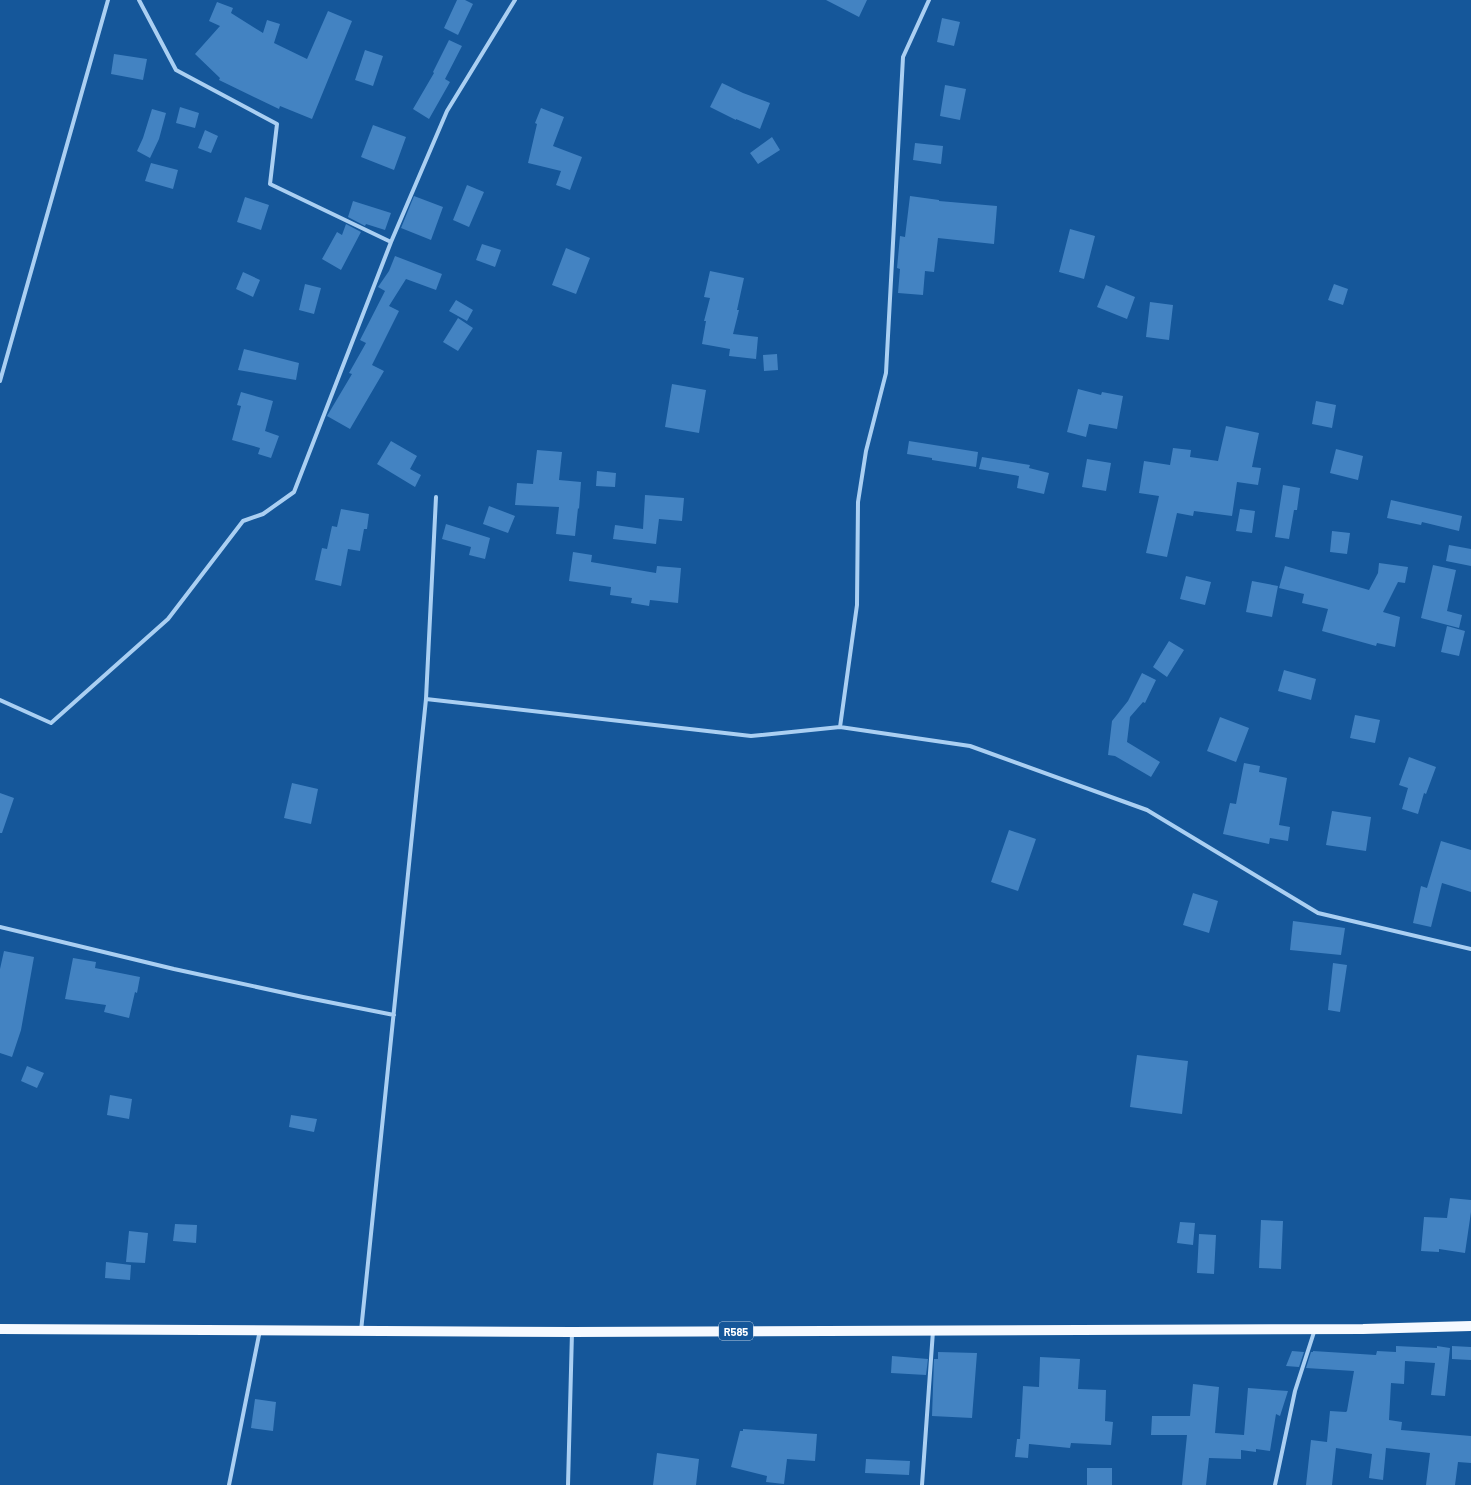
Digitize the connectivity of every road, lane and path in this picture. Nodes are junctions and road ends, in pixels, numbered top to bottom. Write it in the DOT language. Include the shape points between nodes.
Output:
graph roads {
  1 [pos="108,0"];
  2 [pos="139,0"];
  3 [pos="515,0"];
  4 [pos="929,0"];
  5 [pos="391,242"];
  6 [pos="0,380"];
  7 [pos="436,497"];
  8 [pos="426,699"];
  9 [pos="0,700"];
  10 [pos="840,727"];
  11 [pos="0,927"];
  12 [pos="1471,949"];
  13 [pos="394,1015"];
  14 [pos="1471,1326"];
  15 [pos="0,1329"];
  16 [pos="1315,1329"];
  17 [pos="260,1330"];
  18 [pos="933,1330"];
  19 [pos="361,1331"];
  20 [pos="572,1332"];
  21 [pos="229,1485"];
  22 [pos="568,1485"];
  23 [pos="922,1485"];
  24 [pos="1275,1485"];
  1 -- 6 [label="street"];
  2 -- 5 [label="street" via="176,70 277,124 270,184"];
  3 -- 5 [label="street" via="447,111"];
  4 -- 10 [label="street" via="903,57 886,373 866,451 858,502 857,605"];
  5 -- 9 [label="street" via="294,492 263,514 243,521 168,619 51,723"];
  7 -- 8 [label="street"];
  8 -- 10 [label="street" via="751,736"];
  8 -- 13 [label="street"];
  10 -- 12 [label="street" via="970,746 1147,810 1318,913"];
  11 -- 13 [label="street" via="174,969"];
  13 -- 19 [label="street"];
  14 -- 16 [label="main road, R585"];
  15 -- 17 [label="main road, R585"];
  16 -- 18 [label="main road, R585"];
  16 -- 24 [label="street" via="1295,1391"];
  17 -- 19 [label="main road, R585"];
  17 -- 21 [label="street"];
  18 -- 20 [label="main road, R585"];
  18 -- 23 [label="street"];
  19 -- 20 [label="main road, R585"];
  20 -- 22 [label="street"];
}
